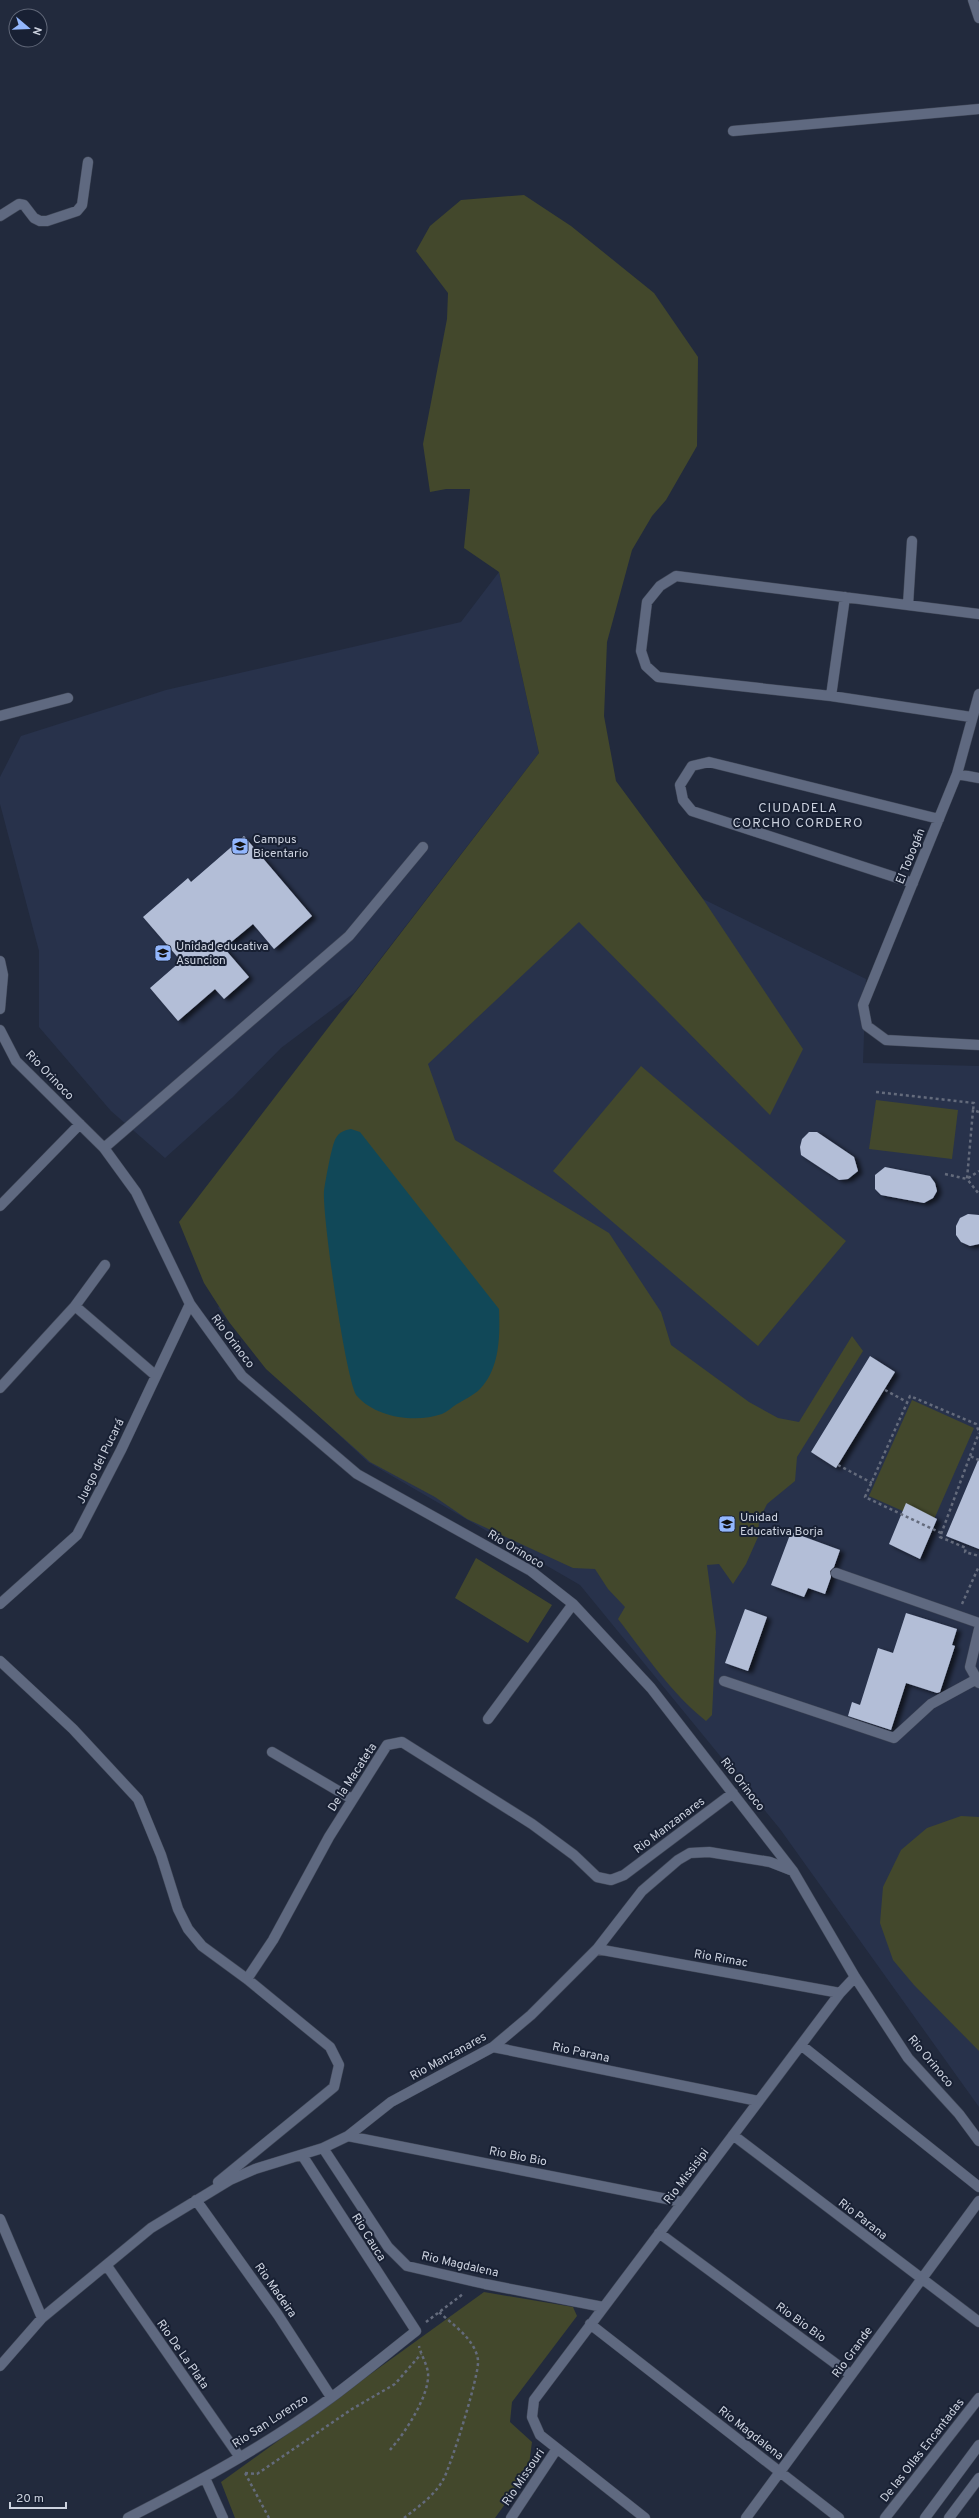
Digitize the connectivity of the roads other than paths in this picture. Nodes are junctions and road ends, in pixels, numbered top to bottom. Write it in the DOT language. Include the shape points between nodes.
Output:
graph roads {
  1 [pos="973,0"];
  2 [pos="979,18"];
  3 [pos="979,109"];
  4 [pos="733,131"];
  5 [pos="88,162"];
  6 [pos="0,216"];
  7 [pos="912,541"];
  8 [pos="845,597"];
  9 [pos="908,605"];
  10 [pos="979,614"];
  11 [pos="979,694"];
  12 [pos="832,696"];
  13 [pos="68,698"];
  14 [pos="0,716"];
  15 [pos="971,717"];
  16 [pos="957,774"];
  17 [pos="979,778"];
  18 [pos="939,819"];
  19 [pos="423,847"];
  20 [pos="912,883"];
  21 [pos="0,961"];
  22 [pos="0,1009"];
  23 [pos="0,1030"];
  24 [pos="979,1045"];
  25 [pos="80,1124"];
  26 [pos="104,1148"];
  27 [pos="0,1206"];
  28 [pos="105,1266"];
  29 [pos="190,1304"];
  30 [pos="75,1306"];
  31 [pos="155,1375"];
  32 [pos="0,1388"];
  33 [pos="836,1572"];
  34 [pos="0,1604"];
  35 [pos="573,1604"];
  36 [pos="979,1623"];
  37 [pos="979,1629"];
  38 [pos="0,1661"];
  39 [pos="724,1680"];
  40 [pos="977,1682"];
  41 [pos="488,1719"];
  42 [pos="272,1752"];
  43 [pos="733,1793"];
  44 [pos="352,1800"];
  45 [pos="793,1871"];
  46 [pos="597,1877"];
  47 [pos="597,1949"];
  48 [pos="855,1978"];
  49 [pos="247,1979"];
  50 [pos="840,1993"];
  51 [pos="801,2045"];
  52 [pos="492,2047"];
  53 [pos="758,2101"];
  54 [pos="733,2135"];
  55 [pos="348,2136"];
  56 [pos="979,2141"];
  57 [pos="323,2148"];
  58 [pos="302,2155"];
  59 [pos="979,2187"];
  60 [pos="196,2200"];
  61 [pos="979,2201"];
  62 [pos="682,2202"];
  63 [pos="0,2219"];
  64 [pos="659,2233"];
  65 [pos="107,2266"];
  66 [pos="921,2280"];
  67 [pos="603,2306"];
  68 [pos="42,2318"];
  69 [pos="979,2322"];
  70 [pos="590,2324"];
  71 [pos="416,2331"];
  72 [pos="0,2366"];
  73 [pos="851,2375"];
  74 [pos="331,2398"];
  75 [pos="979,2398"];
  76 [pos="979,2445"];
  77 [pos="556,2450"];
  78 [pos="239,2456"];
  79 [pos="780,2472"];
  80 [pos="205,2478"];
  81 [pos="979,2478"];
  82 [pos="954,2515"];
  83 [pos="128,2518"];
  84 [pos="223,2518"];
  85 [pos="511,2518"];
  86 [pos="644,2518"];
  87 [pos="746,2518"];
  88 [pos="839,2518"];
  89 [pos="885,2518"];
  90 [pos="925,2518"];
  1 -- 2 [label="street"];
  3 -- 4 [label="street"];
  5 -- 6 [label="street" via="82,205 77,211 40,221 20,204"];
  7 -- 9 [label="street"];
  8 -- 9 [label="street"];
  8 -- 12 [label="street"];
  8 -- 12 [label="street" via="676,576 660,586 648,602 642,651 646,666 658,677"];
  9 -- 10 [label="street"];
  11 -- 15 [label="street, El Tobogán"];
  12 -- 15 [label="street"];
  13 -- 14 [label="street"];
  15 -- 16 [label="street, El Tobogán"];
  16 -- 17 [label="street"];
  16 -- 18 [label="street, El Tobogán"];
  18 -- 20 [label="street, El Tobogán"];
  18 -- 20 [label="street" via="709,762 692,766 680,785 683,800 692,811"];
  19 -- 26 [label="street" via="349,936"];
  20 -- 24 [label="street, El Tobogán" via="863,1005 867,1026 886,1040"];
  21 -- 22 [label="street" via="3,975"];
  23 -- 25 [label="street, Rio Orinoco" via="16,1061"];
  25 -- 26 [label="street, Rio Orinoco"];
  25 -- 27 [label="street"];
  26 -- 29 [label="street, Rio Orinoco" via="136,1192"];
  28 -- 30 [label="street"];
  29 -- 31 [label="street, Juego del Pucará"];
  29 -- 35 [label="street, Rio Orinoco" via="242,1376 357,1474 531,1571"];
  30 -- 31 [label="street"];
  30 -- 32 [label="street"];
  31 -- 34 [label="street, Juego del Pucará" via="121,1450 77,1535"];
  33 -- 36 [label="street"];
  35 -- 41 [label="street"];
  35 -- 43 [label="street, Rio Orinoco" via="651,1688"];
  37 -- 40 [label="street" via="970,1668"];
  38 -- 49 [label="street" via="73,1729 138,1799 161,1854 178,1910 188,1929 202,1946"];
  39 -- 40 [label="street" via="894,1738 930,1704"];
  42 -- 44 [label="street"];
  43 -- 45 [label="street, Rio Orinoco"];
  43 -- 46 [label="street, Rio Manzanares" via="624,1875 611,1880"];
  44 -- 46 [label="street, De la Macateta" via="387,1745 402,1742 532,1824 574,1855"];
  44 -- 49 [label="street, De la Macateta" via="273,1940"];
  45 -- 47 [label="street, Rio Manzanares" via="750,1858 708,1852 690,1853 642,1891"];
  45 -- 48 [label="street, Rio Orinoco"];
  47 -- 50 [label="street, Rio Rimac"];
  47 -- 52 [label="street, Rio Manzanares" via="531,2015"];
  48 -- 50 [label="street, Rio Missisipi"];
  48 -- 56 [label="street, Rio Orinoco" via="908,2058 959,2114"];
  49 -- 60 [label="street" via="330,2047 339,2065 334,2087"];
  50 -- 51 [label="street, Rio Missisipi"];
  51 -- 53 [label="street, Rio Missisipi"];
  51 -- 59 [label="street"];
  52 -- 53 [label="street, Rio Parana"];
  52 -- 55 [label="street, Rio Manzanares" via="391,2102"];
  53 -- 54 [label="street, Rio Missisipi"];
  54 -- 62 [label="street, Rio Missisipi"];
  54 -- 66 [label="street, Rio Parana"];
  55 -- 57 [label="street, Rio Manzanares"];
  55 -- 62 [label="street, Rio Bio Bio"];
  57 -- 58 [label="street, Rio Manzanares"];
  57 -- 67 [label="street, Rio Magdalena" via="388,2247 407,2266"];
  58 -- 60 [label="street, Rio Manzanares" via="255,2169"];
  58 -- 71 [label="street, Rio Cauca"];
  60 -- 65 [label="street, Rio Manzanares" via="152,2228"];
  60 -- 74 [label="street, Rio Madeira" via="278,2315"];
  61 -- 66 [label="street, Rio Grande"];
  62 -- 64 [label="street, Rio Missisipi"];
  63 -- 68 [label="street"];
  64 -- 67 [label="street, Rio Missisipi"];
  64 -- 73 [label="street, Rio Bio Bio"];
  65 -- 68 [label="street, Rio Manzanares"];
  65 -- 78 [label="street, Rio De La Plata"];
  66 -- 69 [label="street, Rio Parana"];
  66 -- 73 [label="street, Rio Grande"];
  67 -- 70 [label="street, Rio Missisipi"];
  68 -- 72 [label="street, Rio Manzanares"];
  70 -- 77 [label="street, Rio Missisipi" via="539,2392 531,2408 540,2435"];
  70 -- 79 [label="street, Rio Magdalena"];
  71 -- 74 [label="street, Rio San Lorenzo"];
  73 -- 79 [label="street, Rio Grande"];
  74 -- 78 [label="street, Rio San Lorenzo"];
  75 -- 89 [label="street, De las Ollas Encantadas"];
  76 -- 90 [label="street"];
  77 -- 85 [label="street, Rio Missouri"];
  77 -- 86 [label="street, Rio Missisipi"];
  78 -- 80 [label="street, Rio San Lorenzo"];
  79 -- 87 [label="street, Rio Grande"];
  79 -- 88 [label="street, Rio Magdalena"];
  80 -- 83 [label="street, Rio San Lorenzo"];
  80 -- 84 [label="street"];
  81 -- 82 [label="street"];
}
